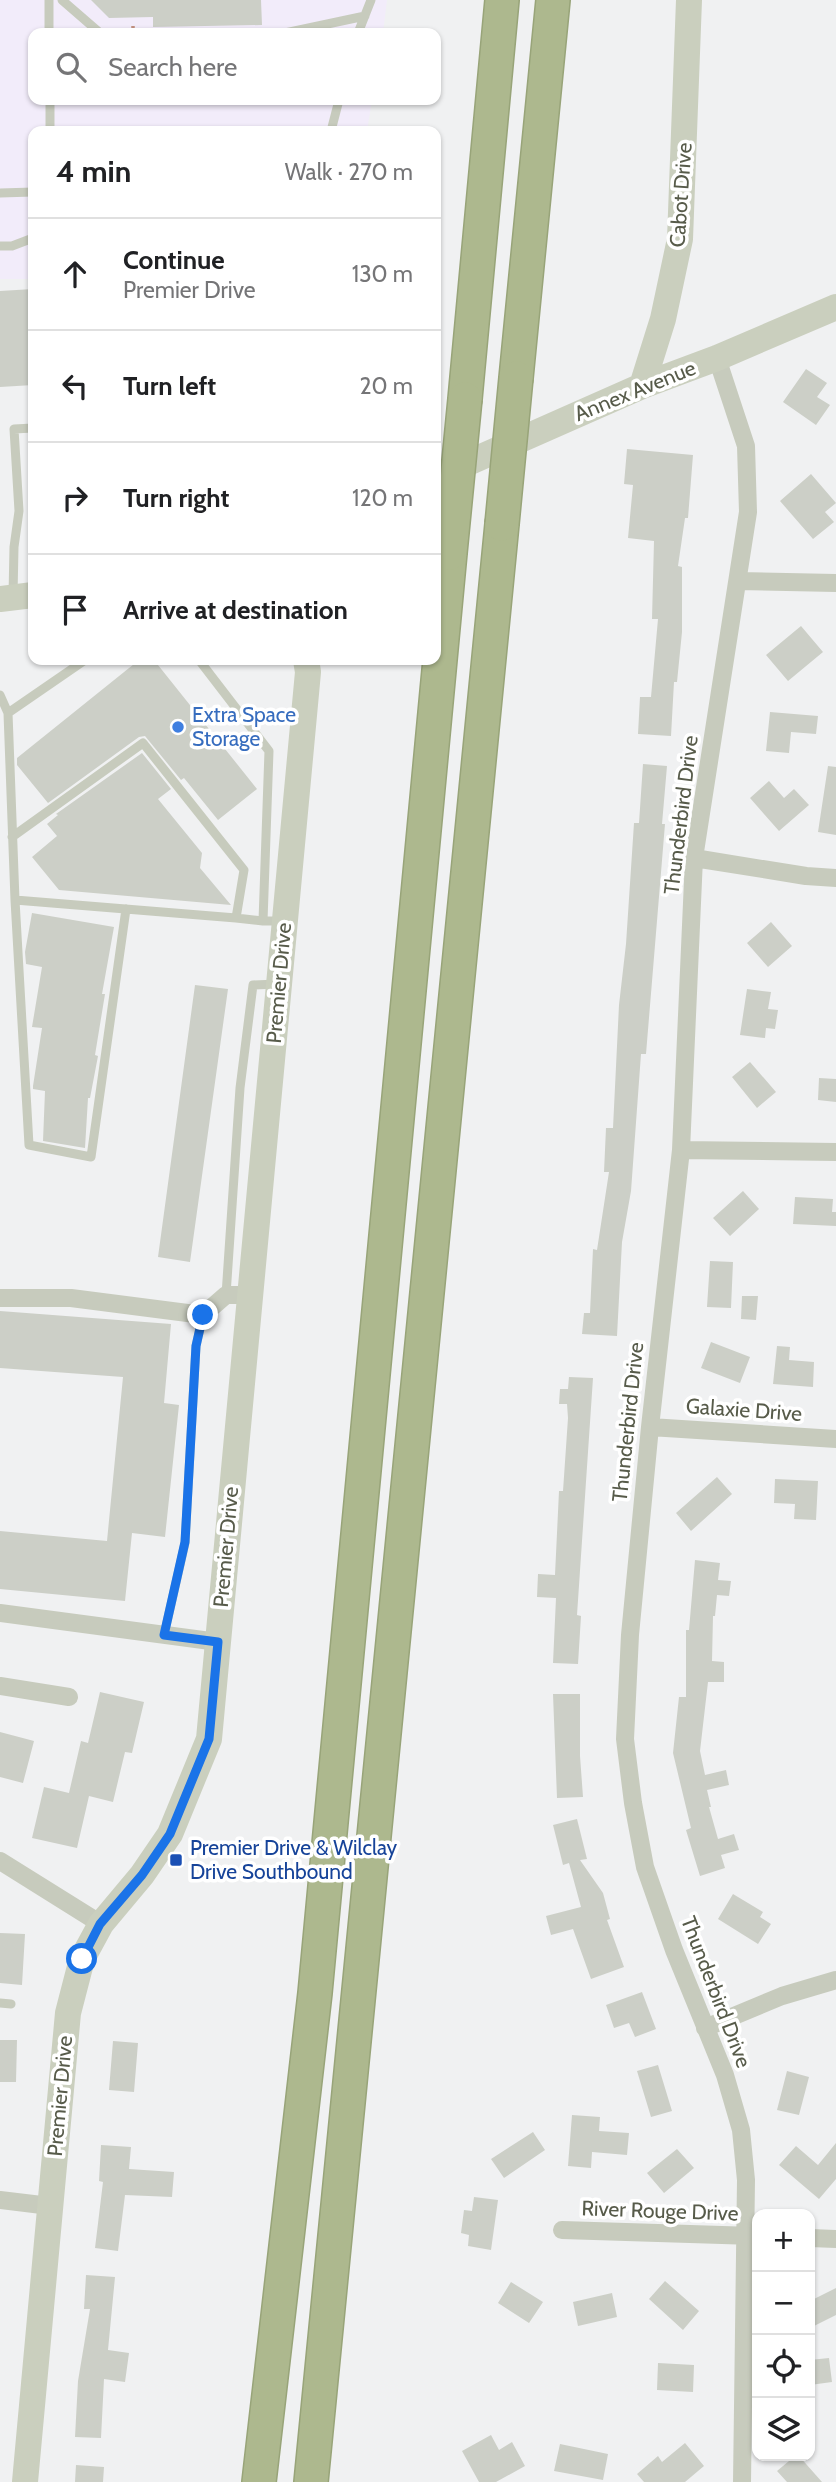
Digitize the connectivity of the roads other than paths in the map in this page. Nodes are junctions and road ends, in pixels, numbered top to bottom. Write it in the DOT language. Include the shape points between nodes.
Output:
graph roads {
  1 [pos="49,0"];
  2 [pos="62,0"];
  3 [pos="371,0"];
  4 [pos="502,0"];
  5 [pos="553,0"];
  6 [pos="689,0"];
  7 [pos="365,16"];
  8 [pos="49,28"];
  9 [pos="94,28"];
  10 [pos="309,28"];
  11 [pos="360,28"];
  12 [pos="50,105"];
  13 [pos="338,105"];
  14 [pos="50,126"];
  15 [pos="332,126"];
  16 [pos="28,192"];
  17 [pos="0,193"];
  18 [pos="28,240"];
  19 [pos="0,246"];
  20 [pos="836,307"];
  21 [pos="717,358"];
  22 [pos="642,386"];
  23 [pos="28,428"];
  24 [pos="441,475"];
  25 [pos="738,581"];
  26 [pos="836,583"];
  27 [pos="15,597"];
  28 [pos="441,649"];
  29 [pos="78,665"];
  30 [pos="203,665"];
  31 [pos="307,665"];
  32 [pos="439,665"];
  33 [pos="0,695"];
  34 [pos="8,713"];
  35 [pos="12,837"];
  36 [pos="694,858"];
  37 [pos="836,878"];
  38 [pos="15,900"];
  39 [pos="126,909"];
  40 [pos="236,918"];
  41 [pos="274,921"];
  42 [pos="681,1150"];
  43 [pos="836,1152"];
  44 [pos="238,1295"];
  45 [pos="0,1297"];
  46 [pos="203,1315"];
  47 [pos="650,1427"];
  48 [pos="836,1439"];
  49 [pos="0,1613"];
  50 [pos="164,1635"];
  51 [pos="218,1642"];
  52 [pos="0,1686"];
  53 [pos="69,1697"];
  54 [pos="0,1861"];
  55 [pos="100,1924"];
  56 [pos="836,1980"];
  57 [pos="0,2003"];
  58 [pos="11,2004"];
  59 [pos="705,2028"];
  60 [pos="0,2200"];
  61 [pos="50,2206"];
  62 [pos="562,2230"];
  63 [pos="751,2236"];
  64 [pos="815,2238"];
  65 [pos="836,2239"];
  66 [pos="25,2482"];
  67 [pos="259,2482"];
  68 [pos="311,2482"];
  69 [pos="742,2482"];
  1 -- 8 [label="lane"];
  2 -- 9 [label="lane"];
  3 -- 7 [label="lane"];
  4 -- 28 [label="highway, bridge"];
  5 -- 68 [label="highway, bridge"];
  6 -- 22 [label="street, Cabot Drive" via="680,239 663,319"];
  7 -- 10 [label="lane"];
  7 -- 11 [label="lane"];
  12 -- 14 [label="lane"];
  13 -- 15 [label="lane"];
  16 -- 17 [label="lane"];
  18 -- 19 [label="lane"];
  20 -- 21 [label="street, Annex Avenue"];
  21 -- 22 [label="street, Annex Avenue"];
  21 -- 25 [label="street, Thunderbird Drive" via="746,446 748,512"];
  22 -- 24 [label="street, Annex Avenue"];
  23 -- 27 [label="lane" via="14,429 19,511 13,547"];
  25 -- 26 [label="street"];
  25 -- 36 [label="street, Thunderbird Drive"];
  29 -- 34 [label="lane"];
  30 -- 41 [label="lane" via="270,751"];
  31 -- 41 [label="street, Premier Drive"];
  32 -- 67 [label="highway, bridge" via="316,1979"];
  33 -- 34 [label="lane"];
  34 -- 35 [label="lane"];
  35 -- 38 [label="lane"];
  35 -- 40 [label="lane" via="143,743 244,870"];
  36 -- 37 [label="street"];
  36 -- 42 [label="street, Thunderbird Drive"];
  38 -- 39 [label="lane"];
  38 -- 39 [label="lane" via="29,1145 91,1157"];
  39 -- 40 [label="lane"];
  40 -- 41 [label="lane"];
  41 -- 44 [label="street, Premier Drive" via="279,984"];
  42 -- 43 [label="street"];
  42 -- 47 [label="street, Thunderbird Drive"];
  44 -- 46 [label="street"];
  44 -- 51 [label="street, Premier Drive"];
  45 -- 46 [label="street" via="71,1298"];
  46 -- 50 [label="lane" via="196,1346 185,1542"];
  47 -- 48 [label="street, Galaxie Drive"];
  47 -- 59 [label="street, Thunderbird Drive" via="625,1739 645,1867"];
  49 -- 50 [label="street"];
  50 -- 51 [label="street"];
  51 -- 55 [label="street, Premier Drive" via="209,1739 170,1834"];
  52 -- 53 [label="street"];
  54 -- 55 [label="street"];
  55 -- 61 [label="street, Premier Drive" via="82,1959 68,2013"];
  56 -- 59 [label="street" via="782,1996"];
  57 -- 58 [label="lane"];
  59 -- 63 [label="street, Thunderbird Drive" via="741,2130"];
  60 -- 61 [label="street"];
  61 -- 66 [label="street, Premier Drive"];
  62 -- 63 [label="street, River Rouge Drive"];
  63 -- 69 [label="street, Thunderbird Drive"];
  64 -- 65 [label="street"];
}
